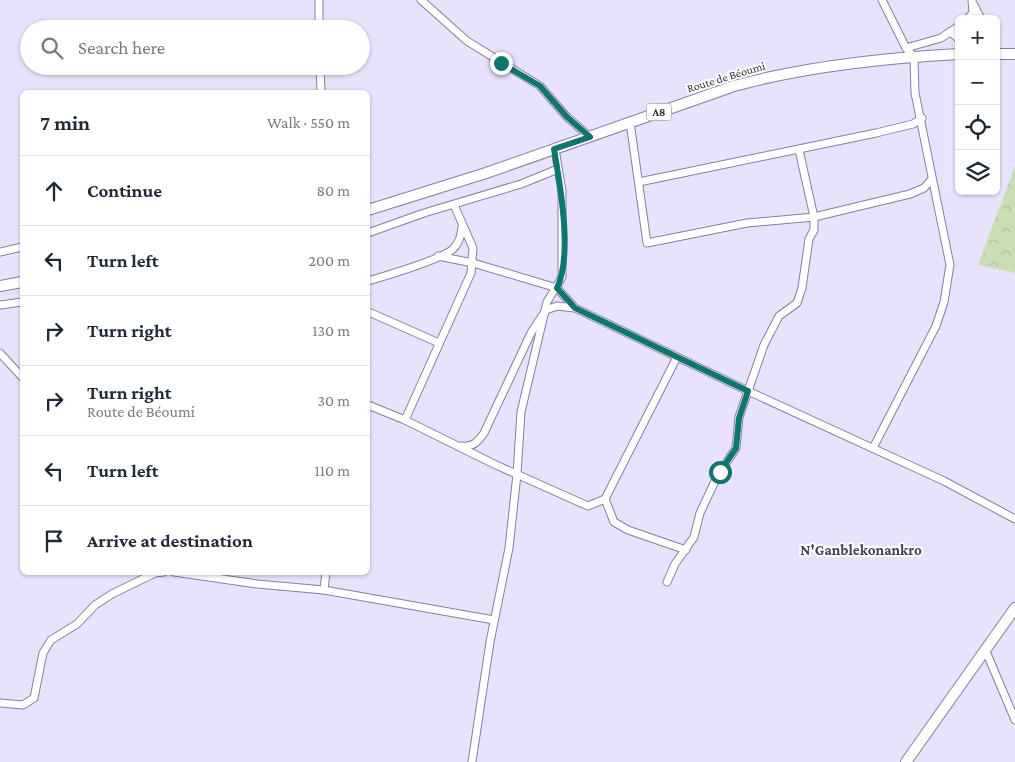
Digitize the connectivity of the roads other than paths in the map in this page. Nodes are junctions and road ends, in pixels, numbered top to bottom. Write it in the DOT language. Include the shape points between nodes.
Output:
graph roads {
  1 [pos="319,0"];
  2 [pos="421,0"];
  3 [pos="882,0"];
  4 [pos="973,1"];
  5 [pos="972,15"];
  6 [pos="979,15"];
  7 [pos="319,20"];
  8 [pos="955,29"];
  9 [pos="950,32"];
  10 [pos="955,36"];
  11 [pos="906,48"];
  12 [pos="955,54"];
  13 [pos="1000,54"];
  14 [pos="1015,54"];
  15 [pos="914,57"];
  16 [pos="320,75"];
  17 [pos="321,90"];
  18 [pos="922,118"];
  19 [pos="630,122"];
  20 [pos="590,137"];
  21 [pos="554,149"];
  22 [pos="799,150"];
  23 [pos="558,169"];
  24 [pos="932,180"];
  25 [pos="639,182"];
  26 [pos="454,204"];
  27 [pos="370,209"];
  28 [pos="814,217"];
  29 [pos="462,227"];
  30 [pos="370,232"];
  31 [pos="20,247"];
  32 [pos="0,252"];
  33 [pos="438,256"];
  34 [pos="473,263"];
  35 [pos="370,280"];
  36 [pos="20,282"];
  37 [pos="0,286"];
  38 [pos="557,288"];
  39 [pos="20,302"];
  40 [pos="0,305"];
  41 [pos="575,308"];
  42 [pos="546,310"];
  43 [pos="371,313"];
  44 [pos="439,343"];
  45 [pos="0,353"];
  46 [pos="676,357"];
  47 [pos="20,375"];
  48 [pos="748,391"];
  49 [pos="370,406"];
  50 [pos="405,420"];
  51 [pos="457,446"];
  52 [pos="873,448"];
  53 [pos="518,474"];
  54 [pos="605,499"];
  55 [pos="1015,519"];
  56 [pos="686,550"];
  57 [pos="151,575"];
  58 [pos="195,575"];
  59 [pos="326,575"];
  60 [pos="667,582"];
  61 [pos="324,590"];
  62 [pos="1015,608"];
  63 [pos="494,620"];
  64 [pos="985,649"];
  65 [pos="0,703"];
  66 [pos="1015,720"];
  67 [pos="472,762"];
  68 [pos="906,762"];
  1 -- 7 [label="street"];
  2 -- 20 [label="street" via="467,41 540,86"];
  3 -- 11 [label="street"];
  4 -- 5 [label="street"];
  4 -- 6 [label="street"];
  8 -- 9 [label="street"];
  9 -- 10 [label="street"];
  9 -- 11 [label="street" via="941,38"];
  11 -- 15 [label="street"];
  12 -- 15 [label="main road, Route de Béoumi / A8"];
  13 -- 14 [label="main road"];
  15 -- 18 [label="street" via="915,93"];
  15 -- 19 [label="main road, Route de Béoumi / A8" via="767,77"];
  16 -- 17 [label="street"];
  18 -- 22 [label="street" via="904,126"];
  18 -- 24 [label="street"];
  19 -- 20 [label="main road, Route de Béoumi / A8"];
  19 -- 25 [label="street"];
  20 -- 21 [label="main road, Route de Béoumi / A8"];
  21 -- 23 [label="street"];
  21 -- 27 [label="main road, Route de Béoumi / A8"];
  22 -- 25 [label="street"];
  22 -- 28 [label="street"];
  23 -- 26 [label="street"];
  23 -- 38 [label="street" via="562,191 563,257 562,277"];
  24 -- 28 [label="street" via="910,194"];
  24 -- 52 [label="street" via="950,265 944,302 936,326"];
  25 -- 28 [label="street" via="647,243 740,224"];
  26 -- 29 [label="street"];
  26 -- 30 [label="street"];
  28 -- 48 [label="street" via="800,295 796,303 779,316 764,345"];
  29 -- 33 [label="street" via="461,239 453,250"];
  29 -- 34 [label="street" via="473,248"];
  31 -- 32 [label="street"];
  33 -- 34 [label="street"];
  33 -- 35 [label="street"];
  34 -- 38 [label="street"];
  34 -- 44 [label="street" via="466,288"];
  36 -- 37 [label="main road"];
  38 -- 41 [label="street"];
  38 -- 42 [label="street" via="547,302"];
  39 -- 40 [label="street"];
  41 -- 42 [label="street" via="557,306"];
  41 -- 46 [label="street"];
  42 -- 51 [label="street" via="531,333 484,433 476,444"];
  42 -- 53 [label="street" via="521,412"];
  43 -- 44 [label="street"];
  44 -- 50 [label="street"];
  45 -- 47 [label="street"];
  46 -- 48 [label="street"];
  46 -- 54 [label="street"];
  48 -- 52 [label="street"];
  48 -- 56 [label="street" via="739,418 736,448 708,495 694,537"];
  49 -- 50 [label="street"];
  50 -- 51 [label="street"];
  51 -- 53 [label="street"];
  52 -- 55 [label="street"];
  53 -- 54 [label="street" via="588,506"];
  53 -- 63 [label="street" via="509,548"];
  54 -- 56 [label="street" via="614,522"];
  56 -- 60 [label="street"];
  57 -- 65 [label="street" via="95,605 77,624 52,640 43,653 34,698 23,705"];
  58 -- 61 [label="street"];
  59 -- 61 [label="street"];
  61 -- 63 [label="street"];
  62 -- 64 [label="main road"];
  63 -- 67 [label="street"];
  64 -- 66 [label="street"];
  64 -- 68 [label="main road"];
}
